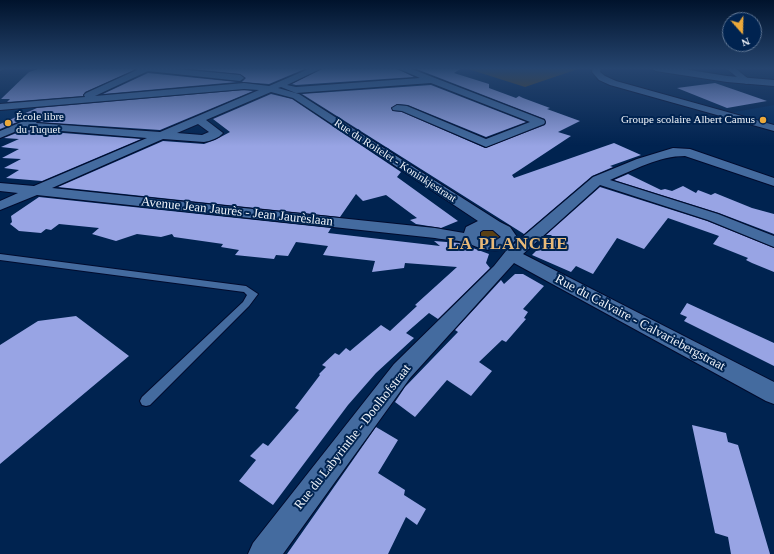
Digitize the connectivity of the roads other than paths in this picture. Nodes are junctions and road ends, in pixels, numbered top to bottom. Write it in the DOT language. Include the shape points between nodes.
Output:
graph roads {
  1 [pos="92,94"];
  2 [pos="156,94"];
  3 [pos="259,94"];
  4 [pos="297,94"];
  5 [pos="468,94"];
  6 [pos="652,94"];
  7 [pos="76,101"];
  8 [pos="0,107"];
  9 [pos="397,108"];
  10 [pos="200,121"];
  11 [pos="23,125"];
  12 [pos="774,128"];
  13 [pos="0,135"];
  14 [pos="162,136"];
  15 [pos="598,180"];
  16 [pos="774,182"];
  17 [pos="0,187"];
  18 [pos="37,190"];
  19 [pos="0,206"];
  20 [pos="494,225"];
  21 [pos="474,240"];
  22 [pos="774,242"];
  23 [pos="508,250"];
  24 [pos="0,257"];
  25 [pos="772,396"];
  26 [pos="146,401"];
  27 [pos="264,554"];
  1 -- 7 [label="street"];
  2 -- 7 [label="street"];
  3 -- 10 [label="street"];
  4 -- 20 [label="street, Rue du Roitelet - Koninkjestraat"];
  5 -- 9 [label="street" via="540,122 486,143 403,108"];
  6 -- 12 [label="street"];
  7 -- 8 [label="street"];
  7 -- 11 [label="street"];
  10 -- 14 [label="street"];
  10 -- 14 [label="street" via="217,133 204,138"];
  11 -- 13 [label="street"];
  11 -- 14 [label="street"];
  14 -- 18 [label="street"];
  15 -- 16 [label="street, Rue du Labyrinthe - Doolhofstraat" via="641,162 673,152 686,152"];
  15 -- 22 [label="street" via="713,217"];
  15 -- 23 [label="street, Rue du Labyrinthe - Doolhofstraat"];
  17 -- 18 [label="street, Avenue Jean Jaurès - Jean Jaurèslaan"];
  18 -- 19 [label="street"];
  18 -- 21 [label="street, Avenue Jean Jaurès - Jean Jaurèslaan" via="435,233"];
  20 -- 21 [label="street" via="475,228 471,233"];
  20 -- 23 [label="street, Rue du Roitelet - Koninkjestraat" via="506,232 509,237"];
  21 -- 23 [label="street, Avenue Jean Jaurès - Jean Jaurèslaan"];
  23 -- 25 [label="street, Rue du Calvaire - Calvariebergstraat"];
  23 -- 27 [label="street, Rue du Labyrinthe - Doolhofstraat" via="500,270 402,371"];
  24 -- 26 [label="lane" via="246,289 253,294 246,304"];
}
